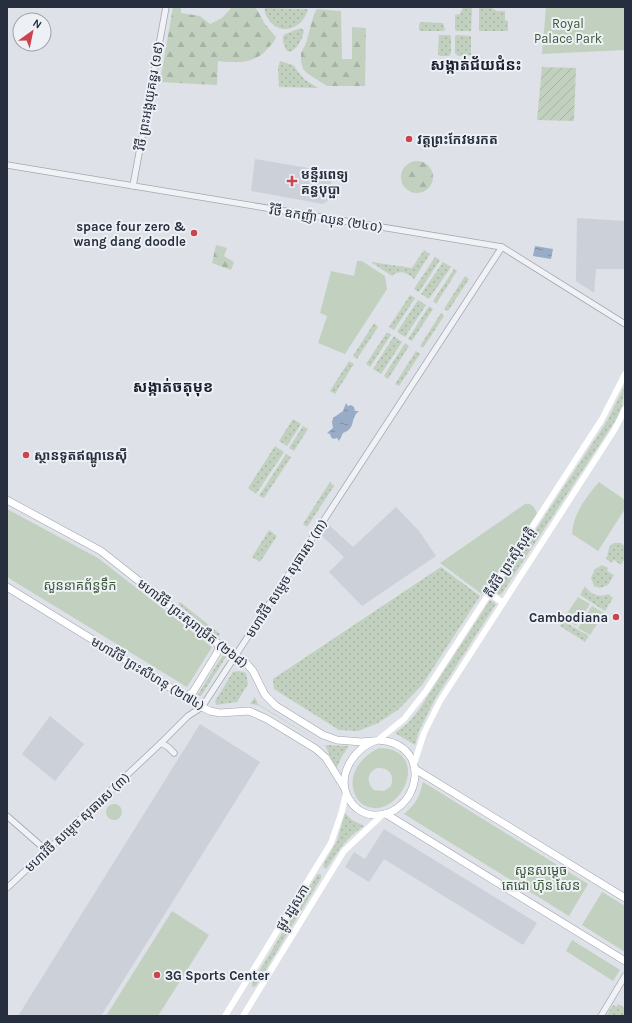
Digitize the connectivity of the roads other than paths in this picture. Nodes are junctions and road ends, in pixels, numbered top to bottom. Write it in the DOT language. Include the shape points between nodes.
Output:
graph roads {
  1 [pos="166,7"];
  2 [pos="7,165"];
  3 [pos="133,186"];
  4 [pos="502,247"];
  5 [pos="625,324"];
  6 [pos="625,374"];
  7 [pos="622,382"];
  8 [pos="625,409"];
  9 [pos="7,500"];
  10 [pos="7,587"];
  11 [pos="489,594"];
  12 [pos="503,603"];
  13 [pos="217,643"];
  14 [pos="235,656"];
  15 [pos="181,695"];
  16 [pos="202,707"];
  17 [pos="375,740"];
  18 [pos="161,743"];
  19 [pos="174,753"];
  20 [pos="415,767"];
  21 [pos="345,790"];
  22 [pos="384,814"];
  23 [pos="7,816"];
  24 [pos="47,851"];
  25 [pos="7,888"];
  26 [pos="625,898"];
  27 [pos="625,961"];
  28 [pos="625,976"];
  29 [pos="225,1016"];
  30 [pos="243,1016"];
  31 [pos="601,1016"];
  1 -- 3 [label="street, វិថី ព្រះអង្គយុគន្ធរ (១៩)"];
  2 -- 3 [label="street, វិថី ឧកញ៉ា ឈុន (២៤០)"];
  3 -- 4 [label="street, វិថី ឧកញ៉ា ឈុន (២៤០)"];
  4 -- 5 [label="street, វិថី ឧកញ៉ា ឈុន (២៤០)"];
  4 -- 14 [label="street, មហាវិថី សម្តេច សុធារស (៣)"];
  6 -- 7 [label="main road, តីរវិថី ព្រះស៊ីសុវត្តិ"];
  7 -- 11 [label="main road, តីរវិថី ព្រះស៊ីសុវត្តិ" via="602,419"];
  8 -- 12 [label="main road, តីរវិថី ព្រះស៊ីសុវត្តិ" via="615,429"];
  9 -- 13 [label="main road, មហាវិថី ព្រះសុរាម្រឹត (២៦៨)" via="102,551"];
  10 -- 15 [label="main road, មហាវិថី ព្រះសីហនុ (២៧៤)"];
  11 -- 12 [label="main road"];
  11 -- 17 [label="main road, តីរវិថី ព្រះស៊ីសុវត្តិ" via="414,707 404,719"];
  12 -- 20 [label="main road, តីរវិថី ព្រះស៊ីសុវត្តិ" via="437,707 424,733"];
  13 -- 14 [label="main road, មហាវិថី ព្រះសុរាម្រឹត (២៦៨)"];
  13 -- 15 [label="main road" via="217,653 193,692"];
  14 -- 16 [label="street, មហាវិថី សម្តេច សុធារស (៣)"];
  14 -- 17 [label="main road, មហាវិថី ព្រះសុរាម្រឹត (២៦៨)" via="253,671 270,701 323,735 337,740"];
  15 -- 16 [label="main road, មហាវិថី ព្រះសីហនុ (២៧៤)"];
  16 -- 18 [label="street, មហាវិថី សម្តេច សុធារស (៣)" via="188,716"];
  16 -- 21 [label="main road, មហាវិថី ព្រះសីហនុ (២៧៤)" via="220,713 249,711 267,719 326,758"];
  17 -- 20 [label="main road" via="394,742 407,750"];
  17 -- 21 [label="main road" via="360,749 351,761 344,777"];
  18 -- 19 [label="street"];
  18 -- 24 [label="street, មហាវិថី សម្តេច សុធារស (៣)"];
  20 -- 22 [label="main road" via="414,784 408,796"];
  20 -- 26 [label="main road"];
  21 -- 22 [label="main road" via="349,800 360,811 367,814"];
  21 -- 29 [label="main road, ផ្លូវ រដ្ឋសភា" via="342,811 331,843"];
  22 -- 27 [label="main road"];
  22 -- 30 [label="main road, ផ្លូវ រដ្ឋសភា" via="344,851"];
  23 -- 24 [label="street"];
  24 -- 25 [label="street, មហាវិថី សម្តេច សុធារស (៣)"];
  28 -- 31 [label="street"];
}
